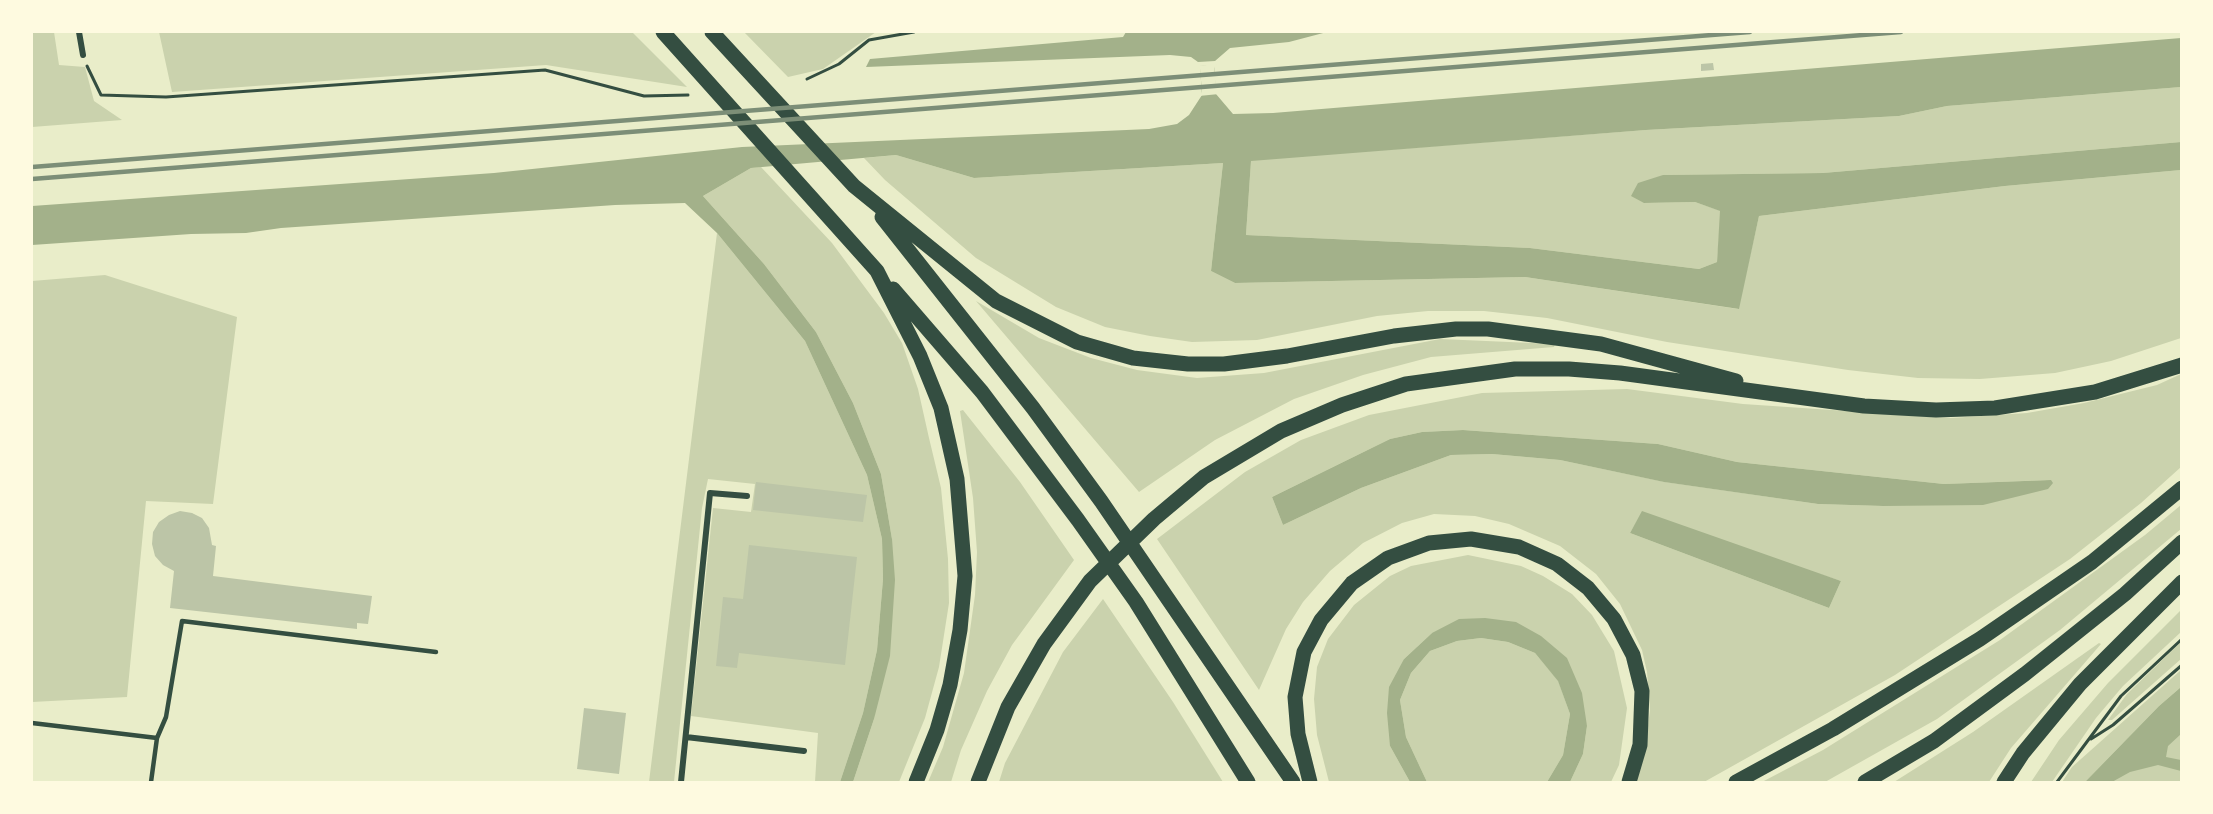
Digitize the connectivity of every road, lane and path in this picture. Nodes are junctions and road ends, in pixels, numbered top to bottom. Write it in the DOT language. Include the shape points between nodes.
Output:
graph roads {
  1 [pos="79,32"];
  2 [pos="663,32"];
  3 [pos="712,32"];
  4 [pos="914,32"];
  5 [pos="83,55"];
  6 [pos="807,79"];
  7 [pos="688,95"];
  8 [pos="896,225"];
  9 [pos="877,271"];
  10 [pos="2181,365"];
  11 [pos="1788,396"];
  12 [pos="2181,488"];
  13 [pos="747,496"];
  14 [pos="2181,542"];
  15 [pos="2181,582"];
  16 [pos="2181,639"];
  17 [pos="436,652"];
  18 [pos="2181,665"];
  19 [pos="32,723"];
  20 [pos="686,737"];
  21 [pos="157,738"];
  22 [pos="2089,740"];
  23 [pos="804,752"];
  24 [pos="152,783"];
  25 [pos="681,783"];
  26 [pos="916,783"];
  27 [pos="978,783"];
  28 [pos="1248,783"];
  29 [pos="1293,783"];
  30 [pos="1310,783"];
  31 [pos="1629,783"];
  32 [pos="1736,783"];
  33 [pos="1865,783"];
  34 [pos="2004,783"];
  35 [pos="2057,783"];
  1 -- 5 [label="street"];
  2 -- 9 [label="highway"];
  3 -- 8 [label="highway" via="854,186"];
  4 -- 6 [label="path" via="869,40 839,64"];
  5 -- 7 [label="path" via="101,94 166,97 545,70 644,96"];
  8 -- 11 [label="highway" via="996,301 1077,342 1133,358 1224,364 1394,336 1488,328 1614,346"];
  8 -- 29 [label="highway" via="1101,501"];
  9 -- 26 [label="highway" via="942,408 963,518 965,576 960,630 950,685"];
  9 -- 28 [label="highway" via="982,392 1078,520 1136,602"];
  10 -- 11 [label="highway" via="2095,392 1995,408 1936,410"];
  11 -- 27 [label="highway" via="1620,373 1515,369 1406,384 1281,431 1204,477 1090,580 1044,644 1008,707"];
  12 -- 32 [label="highway" via="2092,562 1980,639"];
  13 -- 20 [label="street" via="710,493"];
  14 -- 33 [label="highway" via="2125,594 2008,687 1934,741"];
  15 -- 34 [label="highway" via="2080,684 2023,753"];
  16 -- 22 [label="path" via="2121,696"];
  17 -- 21 [label="lane" via="182,621 166,717"];
  18 -- 22 [label="path"];
  19 -- 21 [label="lane"];
  20 -- 23 [label="street"];
  20 -- 25 [label="street"];
  21 -- 24 [label="lane"];
  22 -- 35 [label="path"];
  30 -- 31 [label="highway" via="1298,734 1295,697 1304,652 1317,626 1345,590 1377,564 1414,548 1458,539 1502,543 1539,555 1588,588 1614,619 1633,655 1642,691 1640,745"];
}
